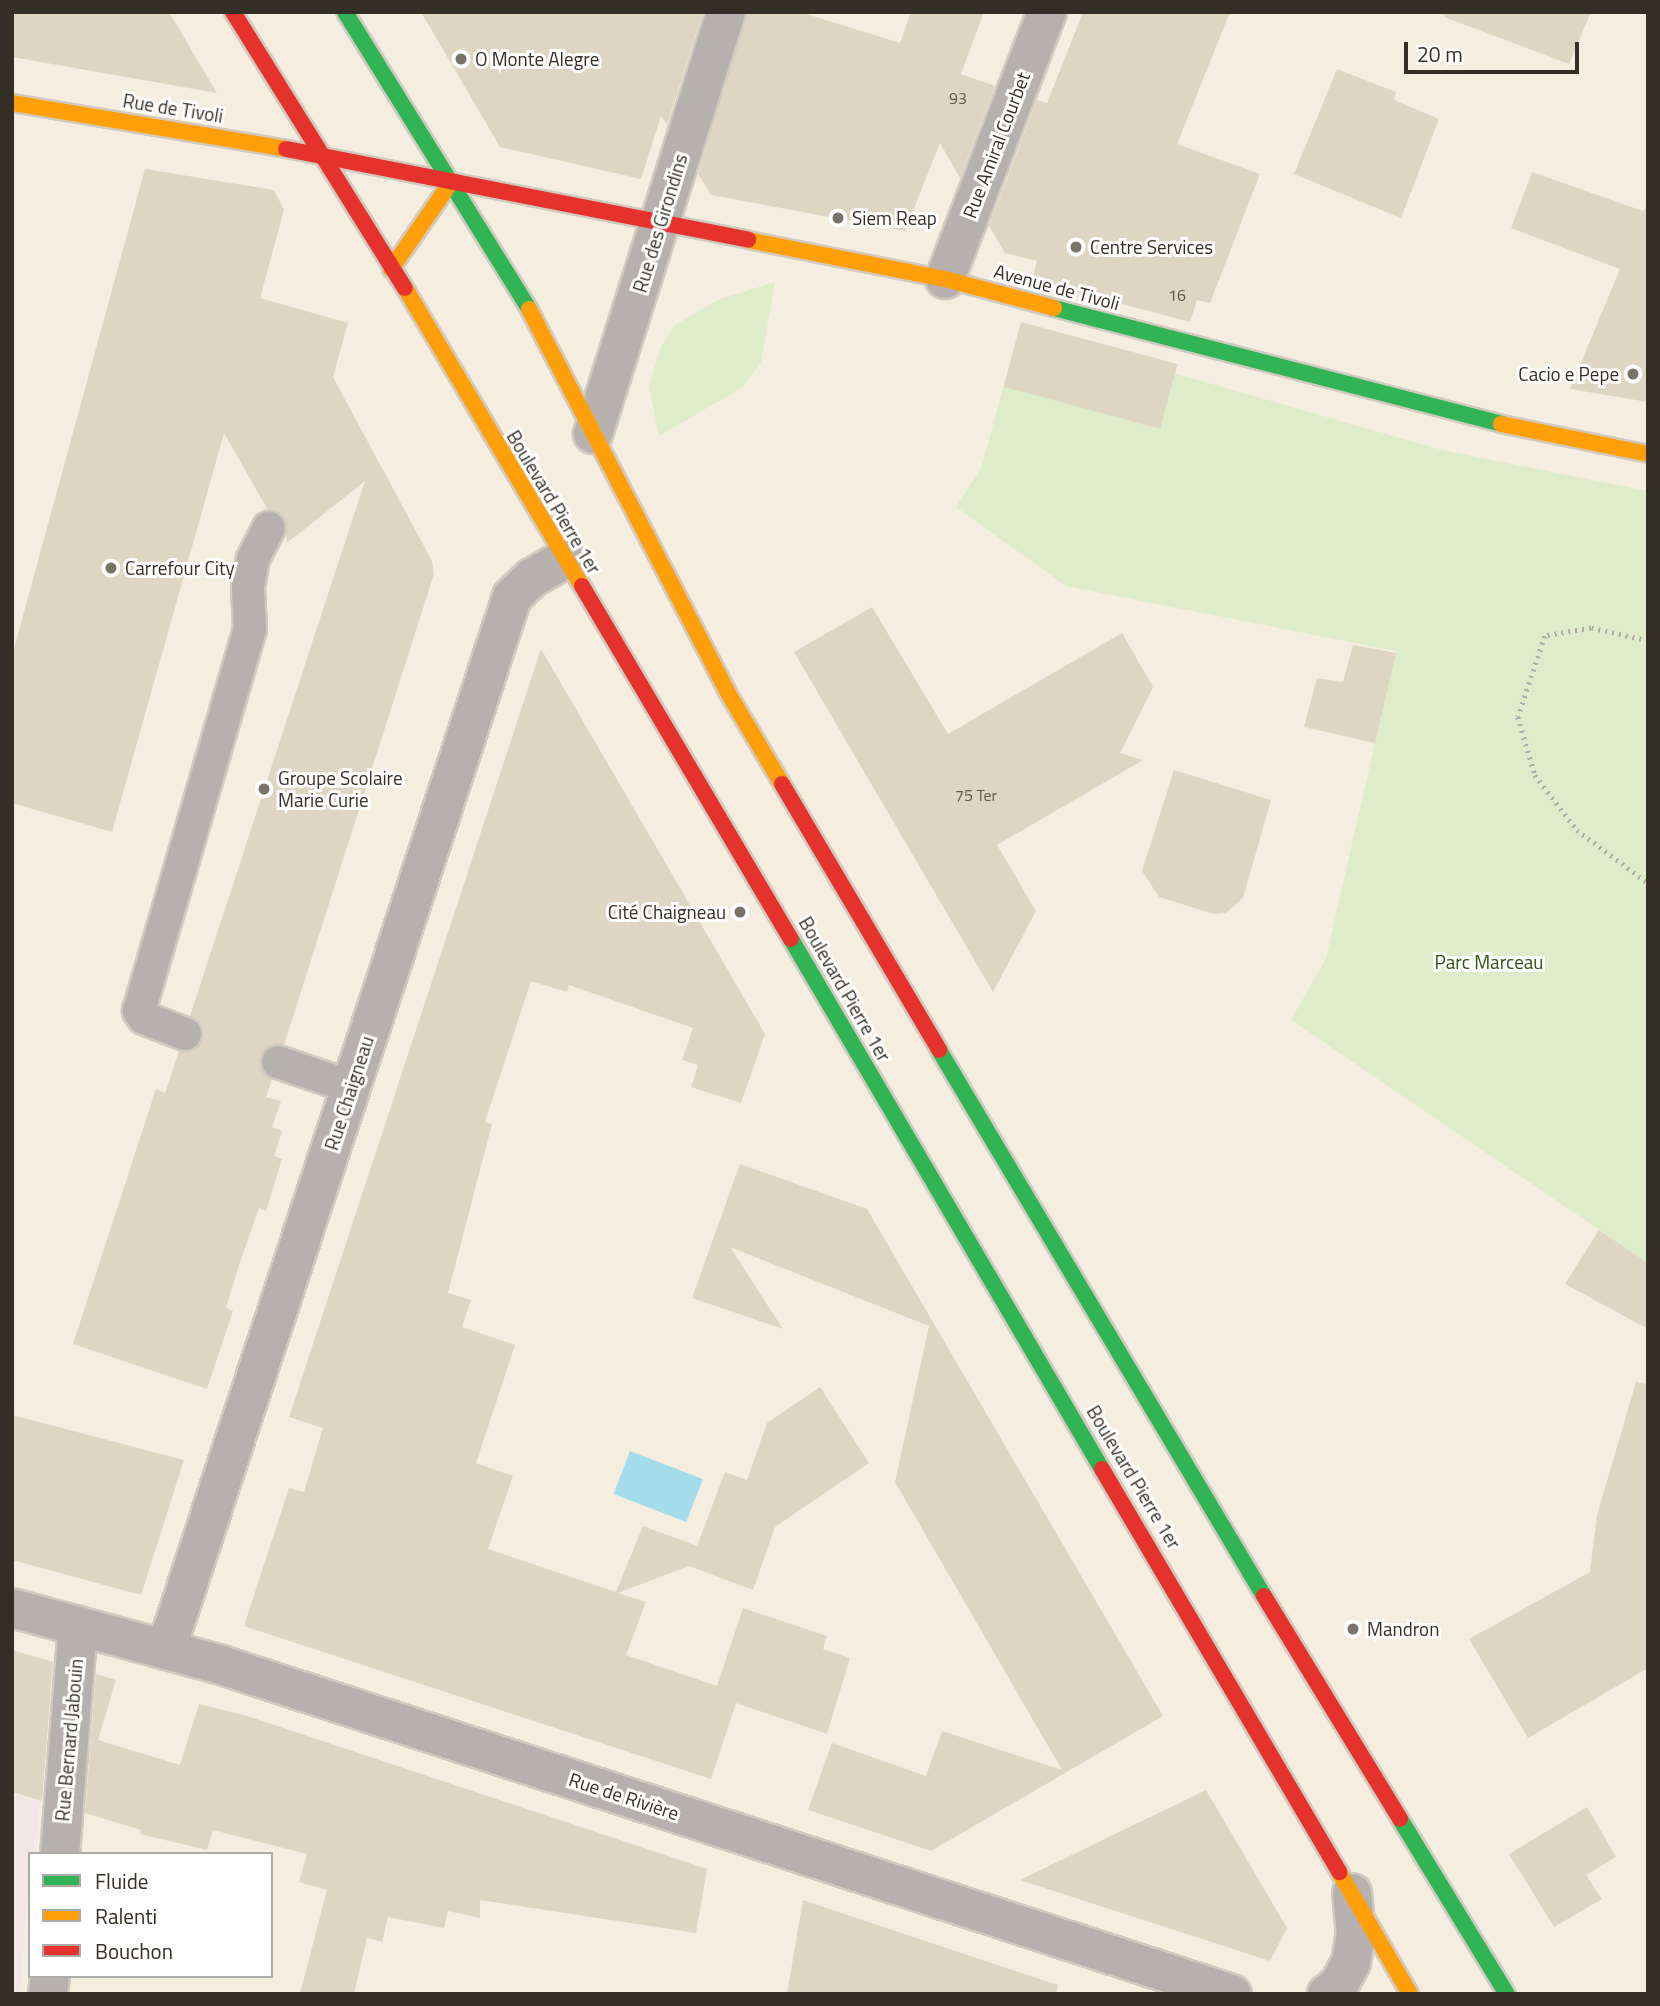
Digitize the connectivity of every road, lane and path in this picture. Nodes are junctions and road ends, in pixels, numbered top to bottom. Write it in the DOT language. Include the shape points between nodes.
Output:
graph roads {
  1 [pos="233,12"];
  2 [pos="345,12"];
  3 [pos="726,12"];
  4 [pos="1046,12"];
  5 [pos="12,103"];
  6 [pos="327,157"];
  7 [pos="452,181"];
  8 [pos="659,222"];
  9 [pos="391,269"];
  10 [pos="945,279"];
  11 [pos="593,434"];
  12 [pos="1648,454"];
  13 [pos="270,528"];
  14 [pos="565,559"];
  15 [pos="1648,641"];
  16 [pos="1648,883"];
  17 [pos="185,1034"];
  18 [pos="278,1062"];
  19 [pos="351,1087"];
  20 [pos="12,1608"];
  21 [pos="78,1626"];
  22 [pos="166,1650"];
  23 [pos="60,1852"];
  24 [pos="1352,1893"];
  25 [pos="1232,1994"];
  26 [pos="1327,1994"];
  27 [pos="1410,1994"];
  28 [pos="1507,1994"];
  1 -- 6 [label="main road, Boulevard Pierre 1er"];
  2 -- 7 [label="main road"];
  3 -- 8 [label="street, Rue des Girondins"];
  4 -- 10 [label="street, Rue Amiral Courbet"];
  5 -- 6 [label="main road, Rue de Tivoli"];
  6 -- 7 [label="main road, Rue de Tivoli"];
  6 -- 9 [label="main road, Boulevard Pierre 1er"];
  7 -- 8 [label="main road, Avenue de Tivoli"];
  7 -- 9 [label="main road"];
  7 -- 11 [label="main road" via="520,293"];
  8 -- 10 [label="main road, Avenue de Tivoli"];
  8 -- 11 [label="street, Rue des Girondins"];
  9 -- 14 [label="main road, Boulevard Pierre 1er"];
  10 -- 12 [label="main road, Avenue de Tivoli" via="1450,414"];
  11 -- 28 [label="main road" via="727,693 1201,1493"];
  13 -- 17 [label="lane" via="253,559 248,587 250,630 139,1011 144,1018"];
  14 -- 19 [label="street, Rue Chaigneau" via="532,578 512,597"];
  14 -- 24 [label="main road, Boulevard Pierre 1er"];
  15 -- 16 [label="path" via="1591,628 1545,636 1518,717 1535,775 1577,830"];
  18 -- 19 [label="lane"];
  19 -- 22 [label="street, Rue Chaigneau"];
  20 -- 21 [label="street, Rue de Rivière"];
  21 -- 22 [label="street, Rue de Rivière"];
  21 -- 23 [label="street, Rue Bernard Jabouin"];
  22 -- 25 [label="street, Rue de Rivière"];
  24 -- 26 [label="street" via="1356,1935 1350,1962 1339,1984"];
  24 -- 27 [label="main road, Boulevard Pierre 1er"];
}
